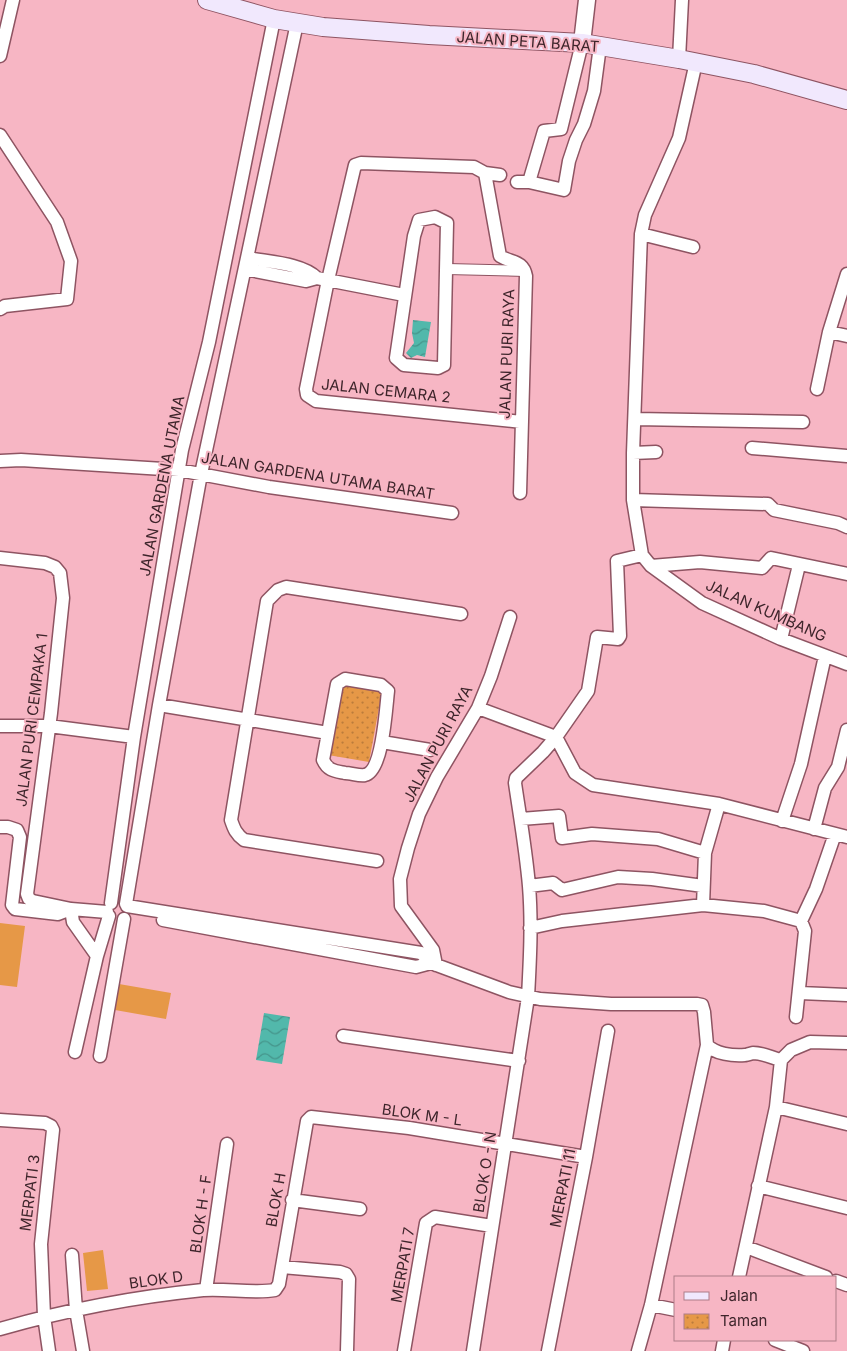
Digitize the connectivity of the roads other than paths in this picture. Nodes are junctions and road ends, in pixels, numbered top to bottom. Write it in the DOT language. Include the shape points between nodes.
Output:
graph roads {
  1 [pos="14,0"];
  2 [pos="207,0"];
  3 [pos="587,0"];
  4 [pos="682,0"];
  5 [pos="274,19"];
  6 [pos="297,23"];
  7 [pos="582,43"];
  8 [pos="600,46"];
  9 [pos="0,56"];
  10 [pos="688,61"];
  11 [pos="847,100"];
  12 [pos="0,134"];
  13 [pos="485,173"];
  14 [pos="500,175"];
  15 [pos="641,234"];
  16 [pos="693,247"];
  17 [pos="247,264"];
  18 [pos="447,269"];
  19 [pos="525,273"];
  20 [pos="847,274"];
  21 [pos="322,279"];
  22 [pos="404,295"];
  23 [pos="0,309"];
  24 [pos="829,332"];
  25 [pos="847,336"];
  26 [pos="817,389"];
  27 [pos="635,419"];
  28 [pos="522,422"];
  29 [pos="803,422"];
  30 [pos="752,448"];
  31 [pos="656,452"];
  32 [pos="633,453"];
  33 [pos="847,456"];
  34 [pos="0,461"];
  35 [pos="178,470"];
  36 [pos="201,474"];
  37 [pos="520,494"];
  38 [pos="633,500"];
  39 [pos="452,513"];
  40 [pos="847,527"];
  41 [pos="642,555"];
  42 [pos="0,558"];
  43 [pos="799,565"];
  44 [pos="651,566"];
  45 [pos="847,574"];
  46 [pos="460,614"];
  47 [pos="510,618"];
  48 [pos="781,638"];
  49 [pos="825,656"];
  50 [pos="847,664"];
  51 [pos="159,705"];
  52 [pos="478,708"];
  53 [pos="248,719"];
  54 [pos="0,726"];
  55 [pos="49,726"];
  56 [pos="847,730"];
  57 [pos="328,733"];
  58 [pos="134,737"];
  59 [pos="556,737"];
  60 [pos="382,742"];
  61 [pos="430,750"];
  62 [pos="719,804"];
  63 [pos="521,819"];
  64 [pos="782,821"];
  65 [pos="0,827"];
  66 [pos="814,828"];
  67 [pos="841,836"];
  68 [pos="705,852"];
  69 [pos="377,861"];
  70 [pos="529,886"];
  71 [pos="703,886"];
  72 [pos="703,905"];
  73 [pos="66,908"];
  74 [pos="109,910"];
  75 [pos="126,911"];
  76 [pos="801,921"];
  77 [pos="530,928"];
  78 [pos="97,956"];
  79 [pos="434,964"];
  80 [pos="800,993"];
  81 [pos="847,994"];
  82 [pos="528,997"];
  83 [pos="796,1017"];
  84 [pos="608,1031"];
  85 [pos="342,1036"];
  86 [pos="847,1043"];
  87 [pos="707,1045"];
  88 [pos="75,1052"];
  89 [pos="100,1056"];
  90 [pos="778,1059"];
  91 [pos="519,1061"];
  92 [pos="776,1107"];
  93 [pos="313,1116"];
  94 [pos="0,1120"];
  95 [pos="847,1124"];
  96 [pos="227,1144"];
  97 [pos="506,1144"];
  98 [pos="586,1157"];
  99 [pos="758,1186"];
  100 [pos="292,1200"];
  101 [pos="847,1208"];
  102 [pos="360,1209"];
  103 [pos="492,1226"];
  104 [pos="746,1247"];
  105 [pos="72,1255"];
  106 [pos="282,1267"];
  107 [pos="739,1276"];
  108 [pos="823,1276"];
  109 [pos="206,1290"];
  110 [pos="273,1290"];
  111 [pos="651,1305"];
  112 [pos="76,1310"];
  113 [pos="674,1310"];
  114 [pos="44,1316"];
  115 [pos="0,1329"];
  116 [pos="777,1341"];
  117 [pos="49,1351"];
  118 [pos="83,1351"];
  119 [pos="346,1351"];
  120 [pos="404,1351"];
  121 [pos="472,1351"];
  122 [pos="548,1351"];
  123 [pos="638,1351"];
  124 [pos="802,1351"];
  1 -- 9 [label="street"];
  2 -- 5 [label="main road, JALAN PETA BARAT"];
  3 -- 7 [label="street"];
  4 -- 10 [label="street, JALAN KUMBANG"];
  5 -- 6 [label="main road, JALAN PETA BARAT"];
  5 -- 35 [label="street, JALAN GARDENA UTAMA" via="209,342"];
  6 -- 7 [label="main road, JALAN PETA BARAT" via="411,34"];
  6 -- 17 [label="street"];
  7 -- 8 [label="main road, JALAN PETA BARAT"];
  7 -- 8 [label="street" via="561,129 544,130 523,182 564,190 569,161 594,91"];
  8 -- 10 [label="main road, JALAN PETA BARAT"];
  10 -- 11 [label="main road, JALAN PETA BARAT" via="754,74"];
  10 -- 15 [label="street, JALAN KUMBANG" via="679,138 645,215"];
  12 -- 23 [label="street" via="57,222 71,261 67,299"];
  13 -- 14 [label="street"];
  13 -- 19 [label="street" via="500,256 518,262"];
  13 -- 21 [label="street" via="474,167 355,165"];
  15 -- 16 [label="street"];
  15 -- 27 [label="street, JALAN KUMBANG"];
  17 -- 21 [label="street" via="295,267 311,271"];
  17 -- 36 [label="street"];
  18 -- 19 [label="street"];
  18 -- 22 [label="street" via="447,223 435,217 419,220"];
  18 -- 22 [label="street" via="444,366 404,365 396,358"];
  19 -- 28 [label="street, JALAN PURI RAYA"];
  20 -- 24 [label="street"];
  21 -- 22 [label="street"];
  21 -- 28 [label="street, JALAN CEMARA 2" via="306,389 310,398"];
  24 -- 25 [label="street"];
  24 -- 26 [label="street"];
  27 -- 29 [label="street"];
  27 -- 32 [label="street, JALAN KUMBANG"];
  28 -- 37 [label="street, JALAN PURI RAYA"];
  30 -- 33 [label="street"];
  31 -- 32 [label="street"];
  32 -- 38 [label="street, JALAN KUMBANG"];
  34 -- 35 [label="street, JALAN GARDENA UTAMA BARAT"];
  35 -- 36 [label="street, JALAN GARDENA UTAMA BARAT"];
  35 -- 58 [label="street, JALAN GARDENA UTAMA"];
  36 -- 39 [label="street, JALAN GARDENA UTAMA BARAT"];
  36 -- 51 [label="street"];
  38 -- 40 [label="street" via="768,504 774,510"];
  38 -- 41 [label="street, JALAN KUMBANG"];
  41 -- 44 [label="street, JALAN KUMBANG"];
  41 -- 59 [label="street" via="616,561 620,636 618,639 597,637 588,691"];
  42 -- 55 [label="street, JALAN PURI CEMPAKA 1" via="45,563 60,573 63,598"];
  43 -- 44 [label="street" via="772,558 762,568 700,562"];
  43 -- 45 [label="street"];
  43 -- 48 [label="street"];
  44 -- 48 [label="street, JALAN KUMBANG" via="702,603"];
  46 -- 53 [label="street" via="286,587 278,590 267,601"];
  47 -- 52 [label="street, JALAN PURI RAYA"];
  48 -- 49 [label="street, JALAN KUMBANG"];
  49 -- 50 [label="street, JALAN KUMBANG"];
  49 -- 64 [label="street" via="801,764"];
  51 -- 53 [label="street"];
  51 -- 75 [label="street"];
  52 -- 59 [label="street"];
  52 -- 79 [label="street, JALAN PURI RAYA" via="437,777 420,814 400,879 401,906 433,950"];
  53 -- 57 [label="street"];
  53 -- 69 [label="street" via="231,820 236,835 244,840"];
  54 -- 55 [label="street"];
  55 -- 58 [label="street"];
  55 -- 73 [label="street, JALAN PURI CEMPAKA 1" via="27,894 33,902"];
  56 -- 66 [label="street" via="838,767 825,788"];
  57 -- 60 [label="street" via="323,760 326,766 330,770 364,776 376,764"];
  57 -- 60 [label="street" via="336,684 350,679 381,684 388,691"];
  58 -- 74 [label="street, JALAN GARDENA UTAMA"];
  59 -- 62 [label="street" via="575,773 593,785"];
  59 -- 63 [label="street, BLOK O - N" via="516,778"];
  60 -- 61 [label="street"];
  62 -- 64 [label="street"];
  62 -- 68 [label="street"];
  63 -- 68 [label="street" via="558,816 562,838 592,834 658,839"];
  63 -- 70 [label="street, BLOK O - N"];
  64 -- 66 [label="street"];
  65 -- 73 [label="street" via="17,830 20,837 12,904 15,909 58,914"];
  66 -- 67 [label="street"];
  67 -- 76 [label="street"];
  68 -- 71 [label="street"];
  70 -- 71 [label="street" via="553,883 562,890 618,878"];
  70 -- 77 [label="street, BLOK O - N"];
  71 -- 72 [label="street"];
  72 -- 76 [label="street" via="764,911"];
  72 -- 77 [label="street" via="562,921"];
  73 -- 74 [label="street"];
  73 -- 78 [label="street" via="79,933"];
  74 -- 75 [label="street" via="114,920"];
  74 -- 75 [label="street" via="120,900"];
  74 -- 78 [label="street, JALAN GARDENA UTAMA"];
  75 -- 79 [label="street" via="416,967"];
  75 -- 89 [label="street"];
  76 -- 80 [label="street" via="805,931"];
  77 -- 82 [label="street, BLOK O - N"];
  78 -- 88 [label="street, JALAN GARDENA UTAMA"];
  79 -- 82 [label="street"];
  80 -- 81 [label="street"];
  80 -- 83 [label="street"];
  82 -- 87 [label="street" via="611,1004 697,1004 704,1009"];
  82 -- 91 [label="street, BLOK O - N"];
  84 -- 98 [label="street, MERPATI 11"];
  85 -- 91 [label="street"];
  86 -- 90 [label="street" via="810,1042"];
  87 -- 90 [label="street" via="716,1052 753,1053"];
  87 -- 111 [label="street"];
  90 -- 92 [label="street"];
  91 -- 97 [label="street, BLOK O - N"];
  92 -- 95 [label="street"];
  92 -- 99 [label="street"];
  93 -- 97 [label="street, BLOK M - L"];
  93 -- 100 [label="street, BLOK H" via="307,1121"];
  94 -- 114 [label="street, MERPATI 3" via="45,1123 53,1130 41,1244"];
  96 -- 109 [label="street, BLOK H - F"];
  97 -- 98 [label="street, BLOK M - L"];
  97 -- 103 [label="street, BLOK O - N"];
  98 -- 122 [label="street, MERPATI 11"];
  99 -- 101 [label="street"];
  99 -- 104 [label="street"];
  100 -- 102 [label="street"];
  100 -- 106 [label="street, BLOK H"];
  103 -- 120 [label="street, MERPATI 7" via="435,1217 426,1223"];
  103 -- 121 [label="street, BLOK O - N"];
  104 -- 107 [label="street"];
  104 -- 108 [label="street"];
  105 -- 112 [label="street"];
  106 -- 110 [label="street, BLOK H" via="279,1284"];
  106 -- 119 [label="street" via="340,1272 348,1276"];
  109 -- 110 [label="street, BLOK D"];
  109 -- 112 [label="street, BLOK D" via="156,1295"];
  111 -- 113 [label="street"];
  111 -- 123 [label="street"];
  112 -- 114 [label="street, BLOK D"];
  112 -- 118 [label="street"];
  114 -- 115 [label="street, BLOK D"];
  114 -- 117 [label="street"];
  116 -- 124 [label="street"];
}
